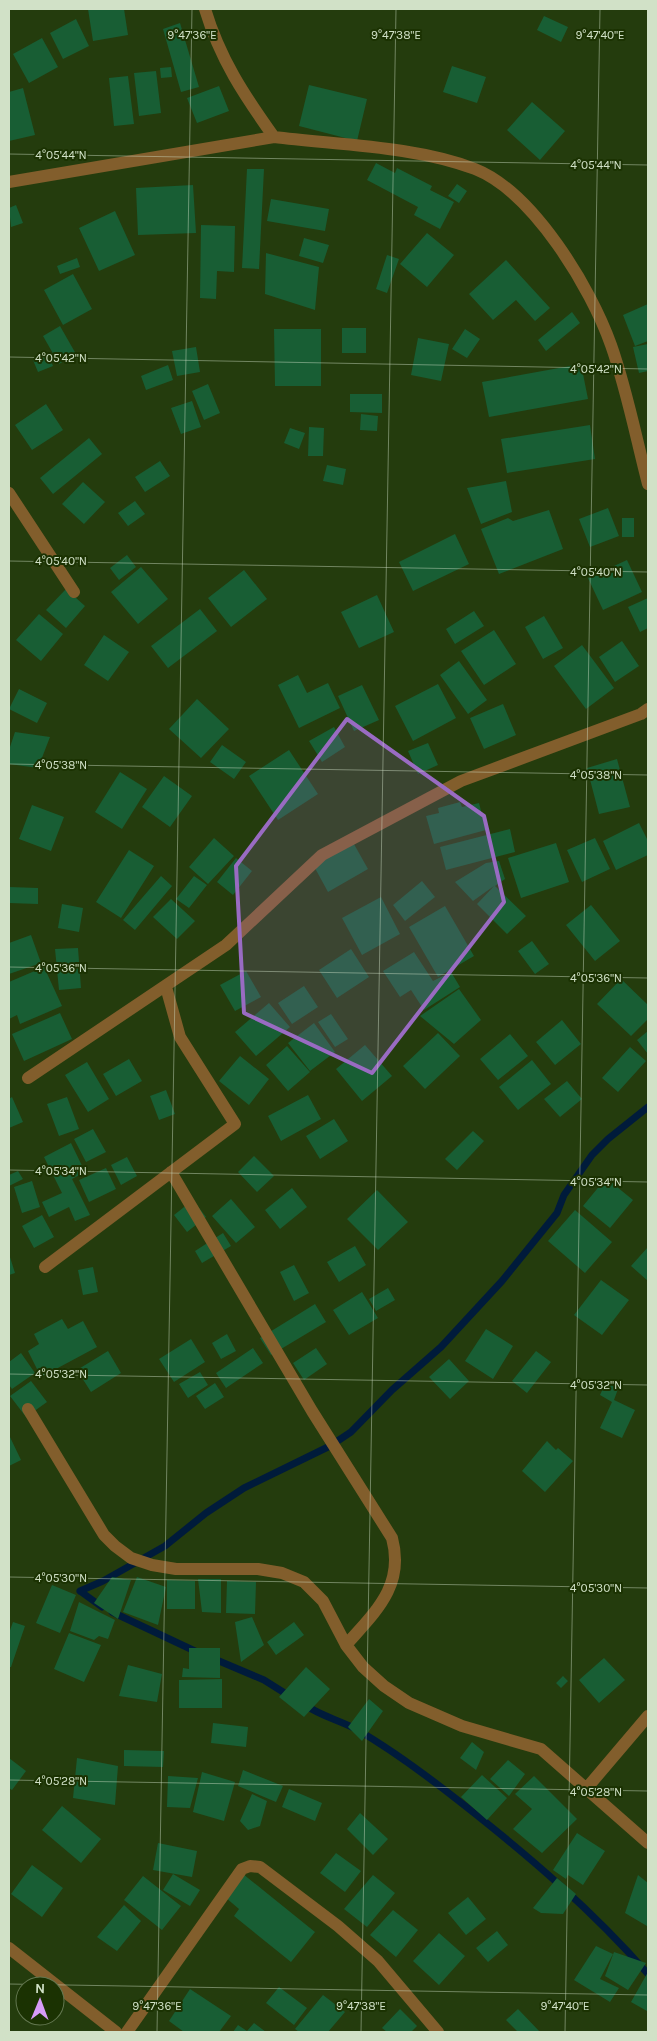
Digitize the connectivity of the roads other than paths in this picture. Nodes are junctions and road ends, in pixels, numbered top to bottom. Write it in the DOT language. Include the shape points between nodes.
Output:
graph roads {
  1 [pos="205,9"];
  2 [pos="274,137"];
  3 [pos="9,182"];
  4 [pos="648,484"];
  5 [pos="9,494"];
  6 [pos="74,592"];
  7 [pos="648,709"];
  8 [pos="166,986"];
  9 [pos="28,1078"];
  10 [pos="171,1172"];
  11 [pos="45,1267"];
  12 [pos="28,1409"];
  13 [pos="346,1645"];
  14 [pos="648,1716"];
  15 [pos="586,1789"];
  16 [pos="648,1843"];
  17 [pos="9,1948"];
  18 [pos="116,2032"];
  19 [pos="126,2032"];
  20 [pos="438,2032"];
  1 -- 2 [label="street" via="225,62 245,98"];
  2 -- 3 [label="street"];
  2 -- 4 [label="street" via="434,156 477,170 510,190 559,246 588,295 607,336"];
  5 -- 6 [label="street"];
  7 -- 8 [label="street" via="461,781 322,855 226,945"];
  8 -- 9 [label="street"];
  8 -- 10 [label="street" via="180,1037 236,1124"];
  10 -- 11 [label="street"];
  10 -- 13 [label="street" via="312,1411 392,1538 397,1556 393,1579 383,1602"];
  12 -- 13 [label="street" via="104,1535 131,1558 176,1569 282,1572 304,1582 323,1601"];
  13 -- 15 [label="street" via="363,1667 410,1703 462,1726 541,1749"];
  14 -- 15 [label="street"];
  15 -- 16 [label="street"];
  17 -- 18 [label="street"];
  19 -- 20 [label="street" via="242,1869 250,1866 260,1867 378,1961"];
}
